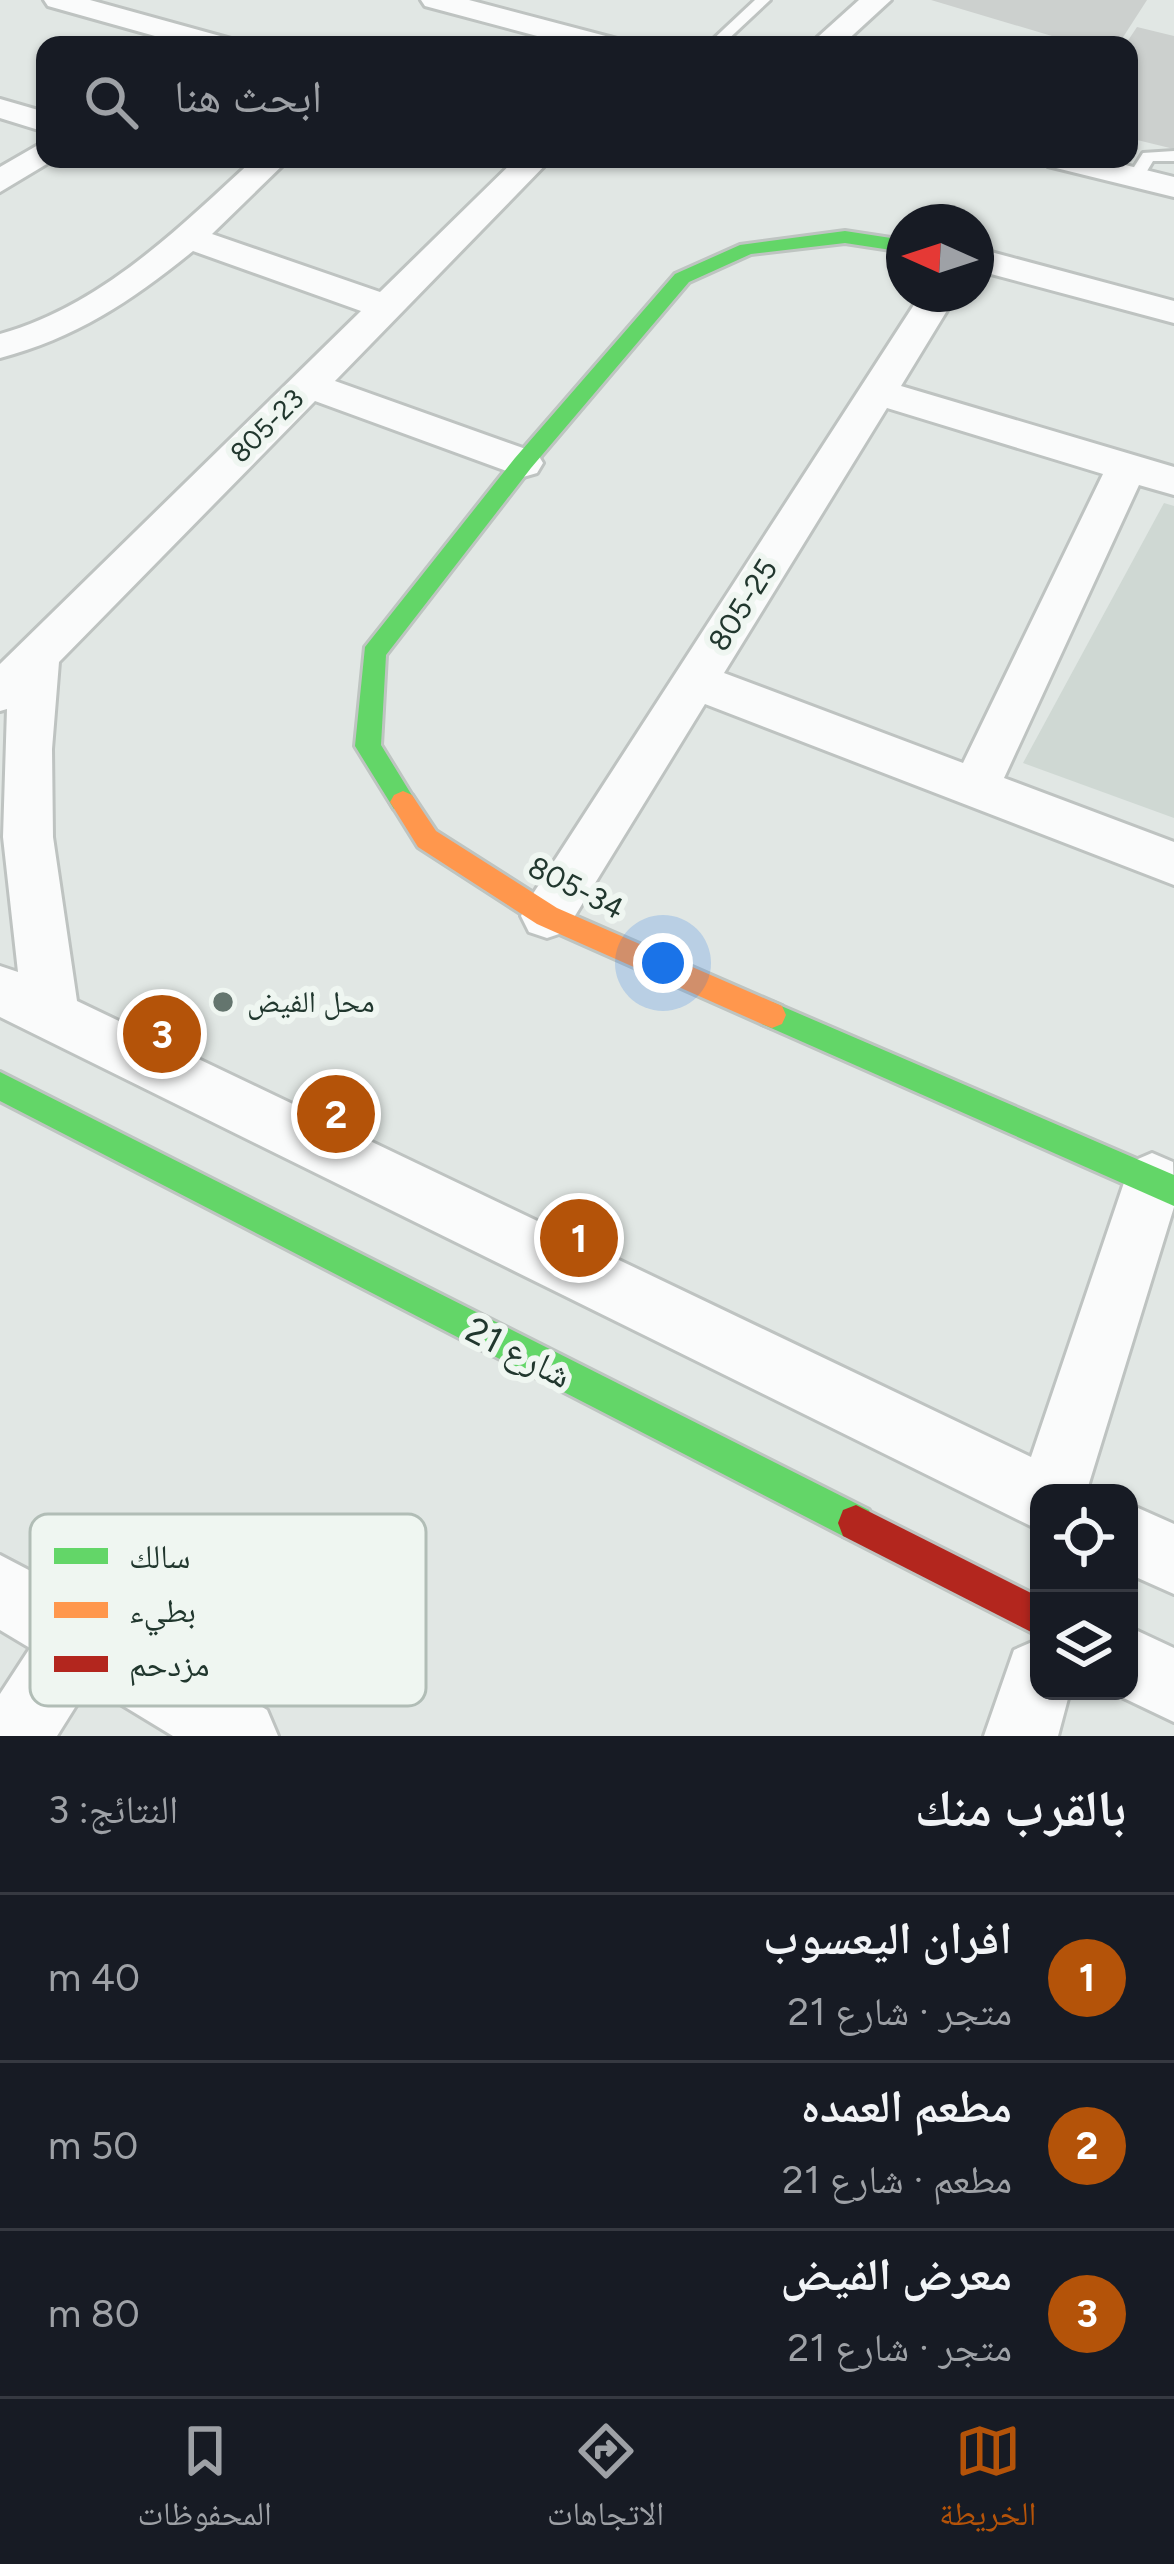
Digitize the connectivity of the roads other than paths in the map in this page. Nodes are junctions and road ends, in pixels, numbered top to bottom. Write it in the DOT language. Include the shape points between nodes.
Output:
graph roads {
  1 [pos="58,0"];
  2 [pos="435,0"];
  3 [pos="763,0"];
  4 [pos="877,0"];
  5 [pos="523,33"];
  6 [pos="182,36"];
  7 [pos="724,36"];
  8 [pos="835,36"];
  9 [pos="0,108"];
  10 [pos="36,119"];
  11 [pos="1174,156"];
  12 [pos="36,157"];
  13 [pos="263,168"];
  14 [pos="526,168"];
  15 [pos="1096,168"];
  16 [pos="1136,178"];
  17 [pos="0,182"];
  18 [pos="1174,187"];
  19 [pos="188,237"];
  20 [pos="886,243"];
  21 [pos="994,264"];
  22 [pos="386,307"];
  23 [pos="928,312"];
  24 [pos="1174,312"];
  25 [pos="0,346"];
  26 [pos="308,385"];
  27 [pos="877,392"];
  28 [pos="523,463"];
  29 [pos="1127,467"];
  30 [pos="1174,481"];
  31 [pos="37,656"];
  32 [pos="695,681"];
  33 [pos="0,693"];
  34 [pos="975,788"];
  35 [pos="1174,864"];
  36 [pos="547,916"];
  37 [pos="26,1003"];
  38 [pos="0,1086"];
  39 [pos="1163,1187"];
  40 [pos="1056,1484"];
  41 [pos="1030,1492"];
  42 [pos="1138,1542"];
  43 [pos="1174,1560"];
  44 [pos="0,1589"];
  45 [pos="30,1606"];
  46 [pos="1030,1612"];
  47 [pos="1138,1669"];
  48 [pos="1174,1687"];
  49 [pos="1032,1700"];
  50 [pos="34,1706"];
  51 [pos="193,1706"];
  52 [pos="15,1736"];
  53 [pos="241,1736"];
  54 [pos="1021,1736"];
  1 -- 6 [label="street"];
  2 -- 5 [label="street"];
  3 -- 7 [label="lane"];
  4 -- 8 [label="street"];
  9 -- 10 [label="street"];
  11 -- 16 [label="lane" via="1148,156"];
  12 -- 17 [label="street"];
  13 -- 19 [label="street"];
  14 -- 22 [label="street, 805-23"];
  15 -- 16 [label="street"];
  16 -- 18 [label="street"];
  19 -- 22 [label="street"];
  19 -- 25 [label="street" via="88,310"];
  20 -- 28 [label="street, 805-34" via="845,237 747,249 682,278"];
  21 -- 24 [label="street"];
  22 -- 26 [label="street, 805-23"];
  23 -- 27 [label="street, 805-25"];
  26 -- 28 [label="street"];
  26 -- 31 [label="street, 805-23"];
  27 -- 29 [label="street"];
  27 -- 32 [label="street, 805-25"];
  28 -- 36 [label="street, 805-34" via="374,653 368,746 428,839"];
  29 -- 30 [label="street"];
  29 -- 34 [label="street"];
  31 -- 33 [label="street, 805-23"];
  31 -- 37 [label="street" via="25,736"];
  32 -- 34 [label="street"];
  32 -- 36 [label="street, 805-25"];
  34 -- 35 [label="street"];
  36 -- 39 [label="street, 805-34"];
  37 -- 41 [label="street"];
  38 -- 46 [label="street, شارع 21"];
  39 -- 40 [label="street"];
  42 -- 43 [label="street"];
  44 -- 45 [label="street"];
  47 -- 48 [label="street"];
  49 -- 54 [label="street"];
  50 -- 52 [label="street"];
  51 -- 53 [label="street"];
}
